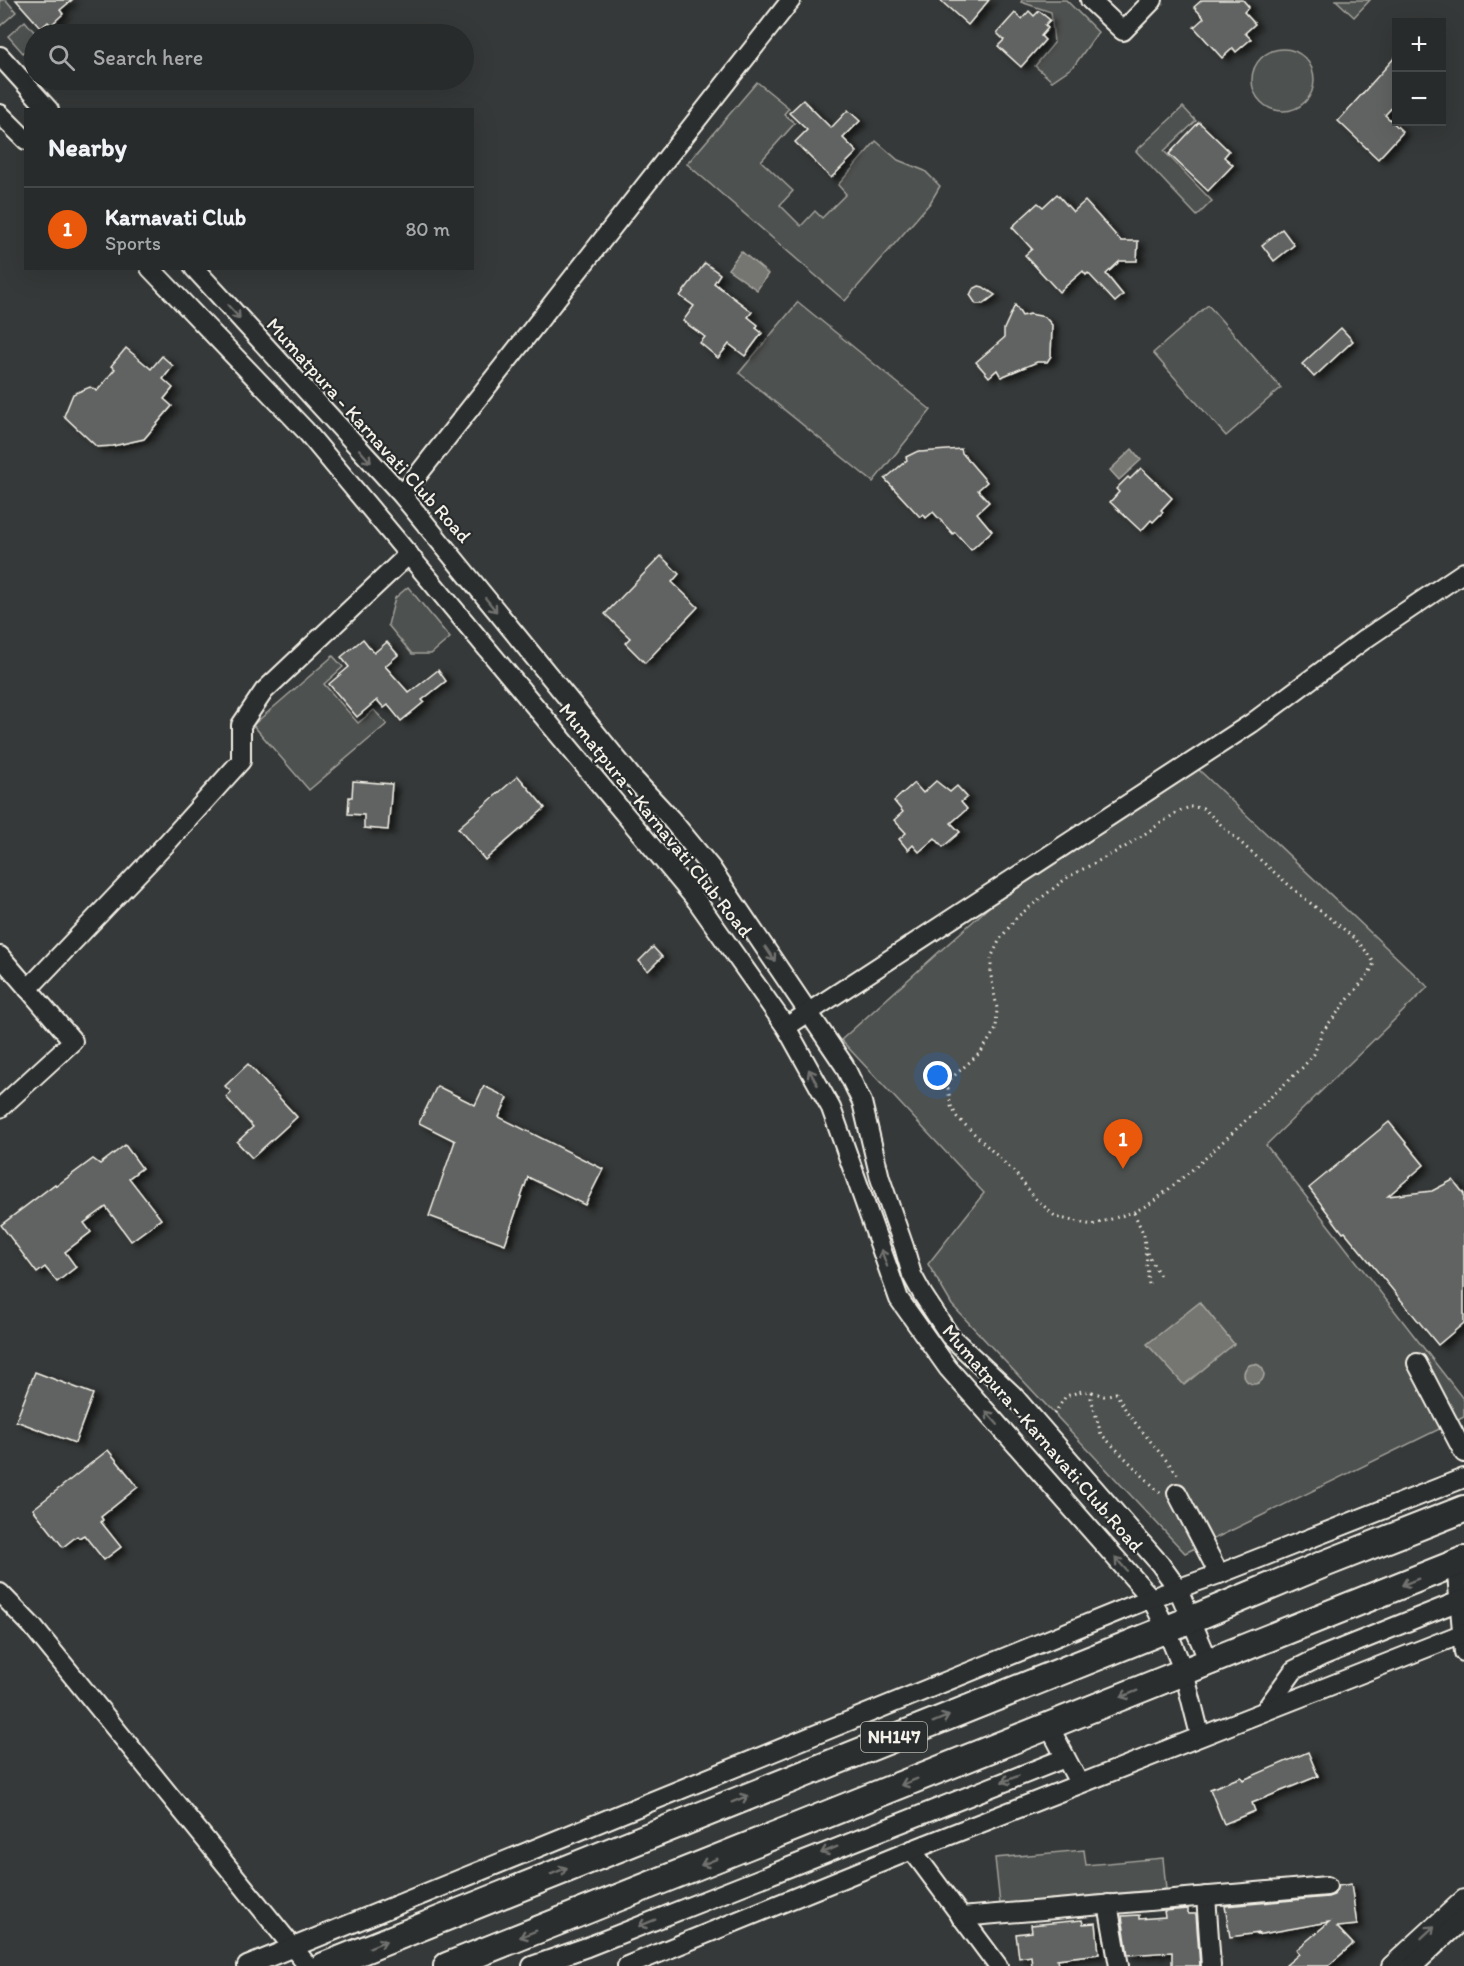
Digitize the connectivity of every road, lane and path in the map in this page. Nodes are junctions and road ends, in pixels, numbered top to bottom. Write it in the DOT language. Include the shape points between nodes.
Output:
graph roads {
  1 [pos="792,0"];
  2 [pos="1090,0"];
  3 [pos="1153,0"];
  4 [pos="0,56"];
  5 [pos="24,82"];
  6 [pos="31,90"];
  7 [pos="47,108"];
  8 [pos="0,114"];
  9 [pos="24,138"];
  10 [pos="152,270"];
  11 [pos="196,270"];
  12 [pos="402,495"];
  13 [pos="409,554"];
  14 [pos="1464,572"];
  15 [pos="0,956"];
  16 [pos="28,989"];
  17 [pos="808,1011"];
  18 [pos="786,1027"];
  19 [pos="0,1108"];
  20 [pos="1133,1211"];
  21 [pos="1146,1252"];
  22 [pos="1160,1276"];
  23 [pos="1149,1285"];
  24 [pos="1417,1363"];
  25 [pos="1092,1392"];
  26 [pos="1054,1414"];
  27 [pos="1464,1454"];
  28 [pos="1464,1478"];
  29 [pos="1180,1487"];
  30 [pos="1464,1509"];
  31 [pos="1460,1562"];
  32 [pos="1219,1574"];
  33 [pos="1178,1588"];
  34 [pos="0,1593"];
  35 [pos="1151,1598"];
  36 [pos="1461,1601"];
  37 [pos="1192,1619"];
  38 [pos="1166,1629"];
  39 [pos="1463,1633"];
  40 [pos="1464,1652"];
  41 [pos="1209,1662"];
  42 [pos="1184,1672"];
  43 [pos="1266,1710"];
  44 [pos="1049,1726"];
  45 [pos="1200,1735"];
  46 [pos="1065,1758"];
  47 [pos="1078,1784"];
  48 [pos="912,1850"];
  49 [pos="1327,1886"];
  50 [pos="1206,1896"];
  51 [pos="1464,1899"];
  52 [pos="1108,1904"];
  53 [pos="961,1917"];
  54 [pos="1464,1918"];
  55 [pos="293,1948"];
  56 [pos="247,1966"];
  57 [pos="308,1966"];
  58 [pos="324,1966"];
  59 [pos="447,1966"];
  60 [pos="532,1966"];
  61 [pos="627,1966"];
  62 [pos="998,1966"];
  63 [pos="1119,1966"];
  64 [pos="1211,1966"];
  65 [pos="1391,1966"];
  66 [pos="1413,1966"];
  1 -- 12 [label="street"];
  2 -- 3 [label="street" via="1124,30"];
  4 -- 5 [label="street"];
  6 -- 7 [label="street"];
  8 -- 9 [label="street"];
  10 -- 13 [label="street, Mumatpura - Karnavati Club Road" via="305,429"];
  11 -- 12 [label="street, Mumatpura - Karnavati Club Road, one-way"];
  12 -- 17 [label="street, Mumatpura - Karnavati Club Road, one-way" via="711,868"];
  13 -- 16 [label="street" via="264,691 241,725 240,761"];
  13 -- 18 [label="street, Mumatpura - Karnavati Club Road" via="697,901"];
  14 -- 17 [label="street" via="1252,723"];
  15 -- 16 [label="street"];
  16 -- 19 [label="street" via="73,1041"];
  17 -- 18 [label="street"];
  17 -- 33 [label="street, Mumatpura - Karnavati Club Road" via="844,1065 862,1102 880,1178 912,1275 923,1295 950,1336 1012,1394"];
  35 -- 18 [label="street, Mumatpura - Karnavati Club Road, one-way" via="948,1368 898,1299 831,1108"];
  20 -- 20 [label="path" via="1092,1225 1056,1217 957,1117 947,1082 981,1052 996,1029 991,958 1017,917 1068,877 1125,847 1179,811 1203,808 1354,939 1374,963 1322,1032 1304,1067 1199,1164 1153,1202"];
  20 -- 21 [label="path"];
  21 -- 22 [label="path"];
  21 -- 23 [label="path"];
  24 -- 27 [label="street"];
  25 -- 26 [label="path" via="1066,1396"];
  25 -- 29 [label="path" via="1104,1396 1116,1393"];
  25 -- 29 [label="path" via="1101,1434 1159,1493"];
  28 -- 32 [label="street"];
  29 -- 32 [label="street"];
  30 -- 37 [label="highway, NH147"];
  31 -- 36 [label="street"];
  31 -- 41 [label="highway, NH147, one-way"];
  32 -- 33 [label="street"];
  33 -- 35 [label="street"];
  33 -- 37 [label="street, Mumatpura - Karnavati Club Road"];
  34 -- 55 [label="street" via="33,1626"];
  35 -- 38 [label="street, Mumatpura - Karnavati Club Road"];
  35 -- 55 [label="street"];
  36 -- 39 [label="street"];
  36 -- 43 [label="street" via="1294,1670"];
  37 -- 38 [label="highway, NH147"];
  37 -- 41 [label="street, Mumatpura - Karnavati Club Road"];
  38 -- 42 [label="street, Mumatpura - Karnavati Club Road"];
  58 -- 38 [label="highway, NH147, one-way"];
  39 -- 40 [label="street"];
  39 -- 43 [label="street"];
  41 -- 42 [label="highway, NH147"];
  42 -- 44 [label="highway, NH147, one-way"];
  42 -- 45 [label="street, Mumatpura - Karnavati Club Road"];
  43 -- 45 [label="street"];
  44 -- 46 [label="street"];
  44 -- 59 [label="highway, NH147, one-way"];
  45 -- 47 [label="street"];
  46 -- 47 [label="street"];
  46 -- 60 [label="street, one-way"];
  47 -- 48 [label="street"];
  48 -- 53 [label="street"];
  48 -- 61 [label="street"];
  49 -- 50 [label="street"];
  50 -- 52 [label="street"];
  50 -- 64 [label="street"];
  65 -- 51 [label="street, one-way"];
  52 -- 53 [label="street"];
  52 -- 63 [label="street"];
  53 -- 62 [label="street"];
  54 -- 66 [label="street"];
  55 -- 56 [label="street"];
  55 -- 57 [label="street"];
}
